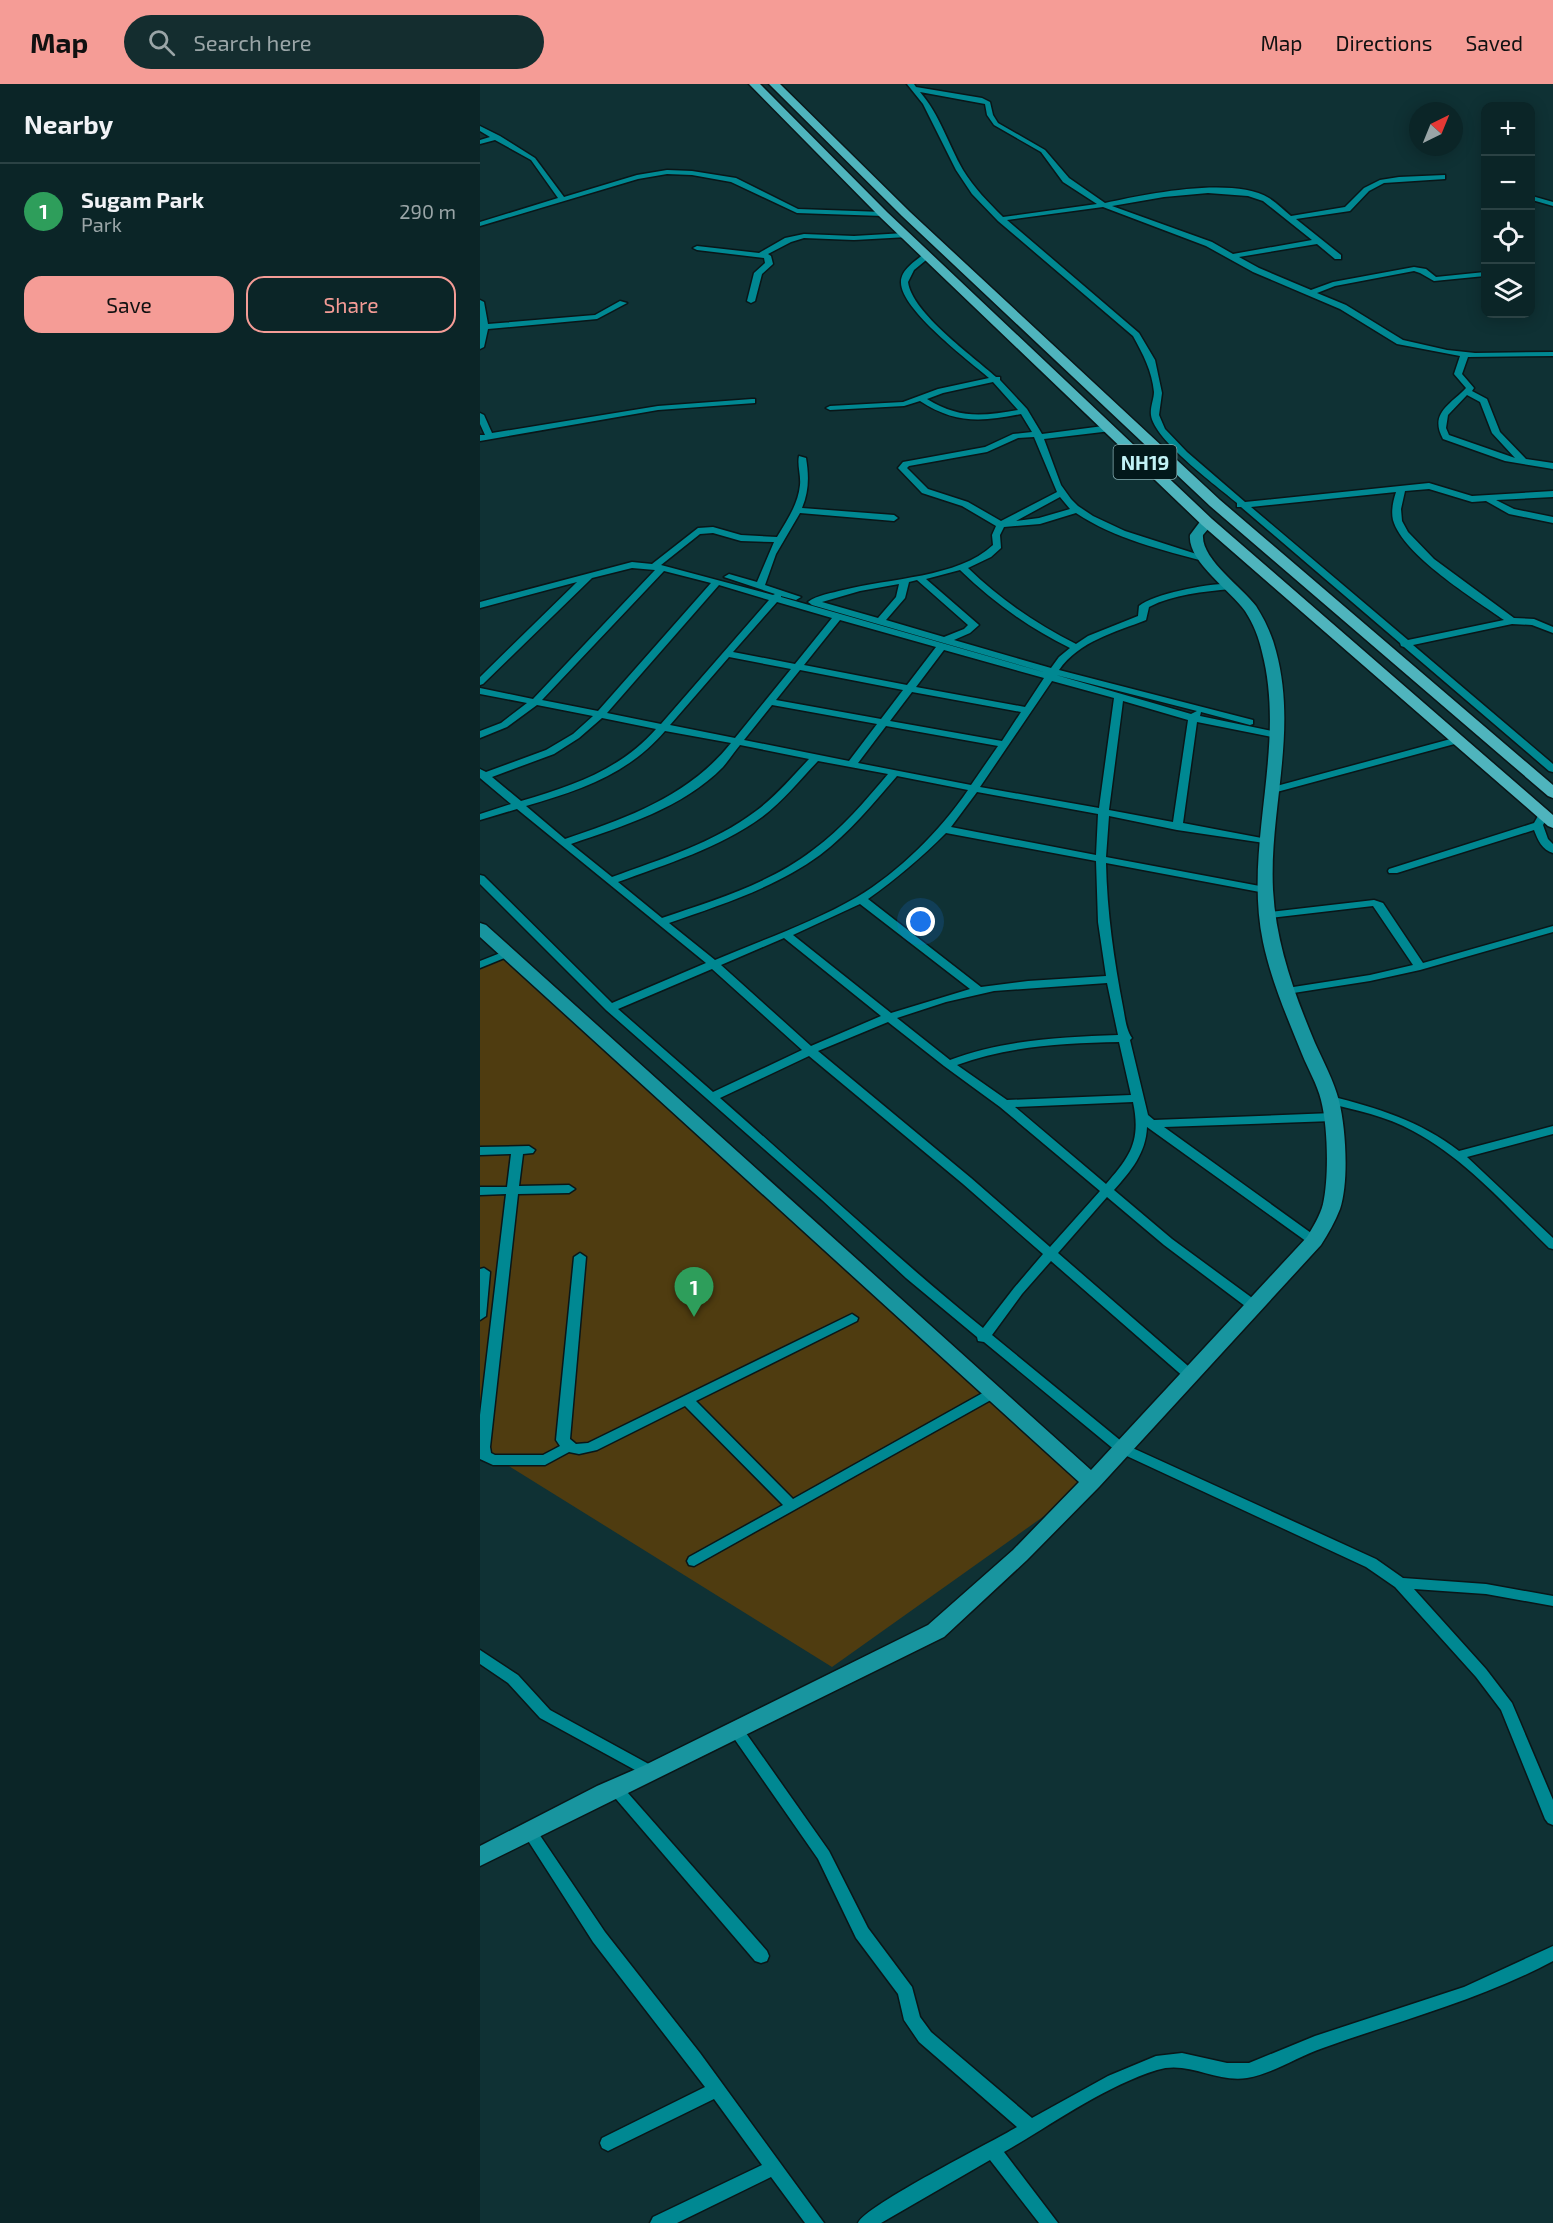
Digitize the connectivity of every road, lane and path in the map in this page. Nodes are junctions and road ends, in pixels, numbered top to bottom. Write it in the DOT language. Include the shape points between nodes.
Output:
graph roads {
  1 [pos="754,84"];
  2 [pos="774,84"];
  3 [pos="912,87"];
  4 [pos="480,128"];
  5 [pos="498,137"];
  6 [pos="480,142"];
  7 [pos="1442,177"];
  8 [pos="1535,198"];
  9 [pos="562,199"];
  10 [pos="1553,204"];
  11 [pos="1104,205"];
  12 [pos="883,214"];
  13 [pos="1290,218"];
  14 [pos="1001,219"];
  15 [pos="480,224"];
  16 [pos="905,235"];
  17 [pos="1319,241"];
  18 [pos="697,248"];
  19 [pos="762,254"];
  20 [pos="927,256"];
  21 [pos="1234,256"];
  22 [pos="1338,257"];
  23 [pos="1481,273"];
  24 [pos="1311,293"];
  25 [pos="751,301"];
  26 [pos="480,302"];
  27 [pos="623,303"];
  28 [pos="485,327"];
  29 [pos="480,346"];
  30 [pos="1465,354"];
  31 [pos="1553,354"];
  32 [pos="997,379"];
  33 [pos="1467,392"];
  34 [pos="921,398"];
  35 [pos="752,401"];
  36 [pos="830,408"];
  37 [pos="1024,411"];
  38 [pos="480,415"];
  39 [pos="1111,428"];
  40 [pos="1038,436"];
  41 [pos="485,437"];
  42 [pos="802,458"];
  43 [pos="1524,462"];
  44 [pos="1553,466"];
  45 [pos="1401,489"];
  46 [pos="1060,494"];
  47 [pos="1553,494"];
  48 [pos="1488,498"];
  49 [pos="1240,505"];
  50 [pos="1078,509"];
  51 [pos="796,510"];
  52 [pos="894,518"];
  53 [pos="1553,520"];
  54 [pos="1207,522"];
  55 [pos="1001,525"];
  56 [pos="779,540"];
  57 [pos="1207,559"];
  58 [pos="660,564"];
  59 [pos="961,566"];
  60 [pos="590,575"];
  61 [pos="920,578"];
  62 [pos="905,580"];
  63 [pos="717,582"];
  64 [pos="760,585"];
  65 [pos="1231,586"];
  66 [pos="778,595"];
  67 [pos="813,602"];
  68 [pos="482,604"];
  69 [pos="837,618"];
  70 [pos="1512,621"];
  71 [pos="880,622"];
  72 [pos="1550,626"];
  73 [pos="942,644"];
  74 [pos="1404,644"];
  75 [pos="1075,647"];
  76 [pos="728,654"];
  77 [pos="799,666"];
  78 [pos="1049,675"];
  79 [pos="480,682"];
  80 [pos="910,687"];
  81 [pos="480,691"];
  82 [pos="1119,698"];
  83 [pos="536,701"];
  84 [pos="771,702"];
  85 [pos="1025,710"];
  86 [pos="600,715"];
  87 [pos="1196,715"];
  88 [pos="885,722"];
  89 [pos="663,727"];
  90 [pos="1277,731"];
  91 [pos="480,735"];
  92 [pos="1458,740"];
  93 [pos="739,741"];
  94 [pos="1003,744"];
  95 [pos="817,756"];
  96 [pos="853,763"];
  97 [pos="1553,769"];
  98 [pos="895,772"];
  99 [pos="482,774"];
  100 [pos="972,788"];
  101 [pos="1273,790"];
  102 [pos="1553,793"];
  103 [pos="519,805"];
  104 [pos="1103,813"];
  105 [pos="480,817"];
  106 [pos="1545,821"];
  107 [pos="1178,827"];
  108 [pos="943,829"];
  109 [pos="1267,842"];
  110 [pos="563,843"];
  111 [pos="1553,850"];
  112 [pos="1101,858"];
  113 [pos="1393,871"];
  114 [pos="480,878"];
  115 [pos="610,881"];
  116 [pos="1265,891"];
  117 [pos="861,899"];
  118 [pos="1269,915"];
  119 [pos="660,922"];
  120 [pos="480,928"];
  121 [pos="1553,929"];
  122 [pos="785,934"];
  123 [pos="508,953"];
  124 [pos="712,963"];
  125 [pos="480,965"];
  126 [pos="1420,967"];
  127 [pos="1113,979"];
  128 [pos="979,991"];
  129 [pos="1287,991"];
  130 [pos="610,1008"];
  131 [pos="889,1016"];
  132 [pos="1126,1038"];
  133 [pos="810,1050"];
  134 [pos="948,1064"];
  135 [pos="711,1098"];
  136 [pos="1138,1098"];
  137 [pos="1004,1104"];
  138 [pos="1331,1108"];
  139 [pos="1142,1117"];
  140 [pos="1153,1125"];
  141 [pos="1553,1131"];
  142 [pos="480,1151"];
  143 [pos="1458,1155"];
  144 [pos="569,1189"];
  145 [pos="480,1191"];
  146 [pos="513,1191"];
  147 [pos="1109,1191"];
  148 [pos="1314,1241"];
  149 [pos="1553,1245"];
  150 [pos="1050,1255"];
  151 [pos="580,1257"];
  152 [pos="484,1272"];
  153 [pos="1254,1306"];
  154 [pos="480,1316"];
  155 [pos="852,1317"];
  156 [pos="983,1338"];
  157 [pos="1190,1375"];
  158 [pos="993,1393"];
  159 [pos="687,1400"];
  160 [pos="568,1447"];
  161 [pos="1121,1448"];
  162 [pos="1092,1482"];
  163 [pos="792,1506"];
  164 [pos="694,1561"];
  165 [pos="1400,1583"];
  166 [pos="1553,1602"];
  167 [pos="480,1656"];
  168 [pos="736,1730"];
  169 [pos="651,1772"];
  170 [pos="615,1788"];
  171 [pos="1553,1819"];
  172 [pos="530,1832"];
  173 [pos="480,1857"];
  174 [pos="1553,1953"];
  175 [pos="761,1956"];
  176 [pos="717,2089"];
  177 [pos="1030,2127"];
  178 [pos="608,2143"];
  179 [pos="993,2150"];
  180 [pos="773,2169"];
  181 [pos="659,2223"];
  182 [pos="815,2223"];
  183 [pos="867,2223"];
  184 [pos="1049,2223"];
  1 -- 12 [label="highway, NH19"];
  2 -- 102 [label="highway, NH19" via="906,214 1215,503"];
  3 -- 11 [label="street" via="988,103 996,124 1042,151 1066,180"];
  3 -- 14 [label="street" via="926,103 960,170"];
  4 -- 5 [label="street"];
  5 -- 6 [label="street"];
  5 -- 9 [label="street" via="533,159"];
  7 -- 13 [label="street" via="1377,183 1347,208"];
  8 -- 10 [label="street"];
  9 -- 12 [label="street" via="637,177 692,173 733,180 797,211"];
  9 -- 15 [label="street"];
  11 -- 13 [label="street" via="1147,197 1234,190 1266,200"];
  11 -- 14 [label="street"];
  11 -- 21 [label="street"];
  12 -- 16 [label="highway, NH19"];
  13 -- 17 [label="street"];
  14 -- 49 [label="street" via="1136,335 1151,360 1158,393 1155,415 1161,430"];
  16 -- 19 [label="street" via="804,236"];
  16 -- 20 [label="highway, NH19"];
  17 -- 21 [label="street"];
  17 -- 22 [label="street"];
  18 -- 19 [label="street"];
  19 -- 25 [label="street" via="770,260 758,273"];
  20 -- 32 [label="street" via="905,276 904,286 928,319"];
  20 -- 39 [label="highway, NH19"];
  21 -- 24 [label="street" via="1256,270"];
  23 -- 24 [label="street" via="1434,279 1414,269 1333,284"];
  24 -- 30 [label="street" via="1343,307 1400,342"];
  26 -- 28 [label="street"];
  27 -- 28 [label="street" via="597,317"];
  28 -- 29 [label="street"];
  30 -- 31 [label="street"];
  30 -- 33 [label="street" via="1458,374 1470,388"];
  32 -- 34 [label="street"];
  32 -- 37 [label="street"];
  33 -- 43 [label="street" via="1484,401 1496,433"];
  33 -- 43 [label="street" via="1442,416 1440,423 1446,437"];
  34 -- 36 [label="street" via="893,405"];
  34 -- 37 [label="street" via="944,413 971,420"];
  35 -- 41 [label="street" via="658,408"];
  37 -- 40 [label="street"];
  38 -- 41 [label="street"];
  39 -- 40 [label="street"];
  39 -- 54 [label="highway, NH19"];
  40 -- 46 [label="street"];
  40 -- 55 [label="street" via="1016,436 987,449 903,466 925,491 965,504"];
  42 -- 51 [label="street" via="806,487"];
  43 -- 44 [label="street"];
  45 -- 48 [label="street" via="1437,487 1466,498"];
  45 -- 49 [label="street"];
  45 -- 70 [label="street" via="1398,522 1408,538 1442,570"];
  46 -- 50 [label="street"];
  46 -- 55 [label="street"];
  47 -- 48 [label="street"];
  48 -- 53 [label="street" via="1506,512"];
  49 -- 74 [label="street"];
  50 -- 55 [label="street" via="1040,521"];
  50 -- 57 [label="street" via="1125,532"];
  51 -- 52 [label="street"];
  51 -- 56 [label="street"];
  54 -- 57 [label="street" via="1196,540"];
  54 -- 92 [label="highway, NH19"];
  55 -- 59 [label="street" via="995,550"];
  56 -- 58 [label="street" via="741,538 706,530 692,535"];
  56 -- 64 [label="street"];
  57 -- 65 [label="street"];
  58 -- 60 [label="street" via="632,565"];
  58 -- 63 [label="street"];
  58 -- 64 [label="street"];
  58 -- 68 [label="street" via="630,558"];
  58 -- 83 [label="street"];
  59 -- 61 [label="street"];
  59 -- 75 [label="street" via="1009,608"];
  60 -- 68 [label="street"];
  60 -- 79 [label="street"];
  61 -- 62 [label="street"];
  61 -- 73 [label="street" via="974,625"];
  62 -- 67 [label="street"];
  62 -- 71 [label="street" via="900,598"];
  63 -- 66 [label="street"];
  63 -- 86 [label="street"];
  64 -- 66 [label="street"];
  65 -- 75 [label="street" via="1152,602 1144,606 1143,618"];
  65 -- 90 [label="street" via="1250,608 1270,646"];
  66 -- 67 [label="street"];
  66 -- 69 [label="street"];
  66 -- 76 [label="street"];
  67 -- 71 [label="street"];
  69 -- 73 [label="street"];
  69 -- 77 [label="street"];
  70 -- 72 [label="street"];
  70 -- 74 [label="street"];
  71 -- 73 [label="street"];
  73 -- 78 [label="street"];
  73 -- 80 [label="street"];
  74 -- 97 [label="street"];
  75 -- 78 [label="street"];
  76 -- 77 [label="street"];
  76 -- 89 [label="street"];
  77 -- 80 [label="street"];
  77 -- 84 [label="street"];
  78 -- 82 [label="street"];
  78 -- 85 [label="street"];
  78 -- 87 [label="street"];
  80 -- 85 [label="street"];
  80 -- 88 [label="street"];
  81 -- 83 [label="street"];
  82 -- 87 [label="street"];
  82 -- 104 [label="street"];
  83 -- 86 [label="street"];
  83 -- 91 [label="street" via="504,725"];
  84 -- 88 [label="street"];
  84 -- 93 [label="street"];
  85 -- 94 [label="street"];
  86 -- 89 [label="street"];
  86 -- 99 [label="street" via="550,752"];
  87 -- 90 [label="street"];
  87 -- 107 [label="street"];
  88 -- 94 [label="street"];
  88 -- 96 [label="street"];
  89 -- 93 [label="street"];
  89 -- 103 [label="street" via="645,748 595,781"];
  90 -- 101 [label="street"];
  92 -- 101 [label="street"];
  92 -- 106 [label="highway, NH19"];
  93 -- 95 [label="street"];
  93 -- 110 [label="street" via="698,784 661,806"];
  94 -- 100 [label="street"];
  95 -- 96 [label="street"];
  95 -- 115 [label="street" via="776,801 746,823 709,843"];
  96 -- 98 [label="street"];
  98 -- 100 [label="street"];
  98 -- 119 [label="street" via="851,824 815,854 723,901"];
  99 -- 103 [label="street"];
  100 -- 104 [label="street"];
  100 -- 108 [label="street"];
  101 -- 109 [label="street"];
  103 -- 105 [label="street"];
  103 -- 110 [label="street"];
  104 -- 107 [label="street"];
  104 -- 112 [label="street"];
  106 -- 111 [label="street" via="1544,840"];
  106 -- 113 [label="street"];
  107 -- 109 [label="street"];
  108 -- 112 [label="street"];
  108 -- 117 [label="street"];
  109 -- 116 [label="street"];
  110 -- 115 [label="street"];
  112 -- 116 [label="street"];
  112 -- 127 [label="street" via="1105,937"];
  114 -- 130 [label="street"];
  115 -- 119 [label="street"];
  116 -- 118 [label="street"];
  117 -- 122 [label="street"];
  117 -- 128 [label="street"];
  118 -- 126 [label="street" via="1374,903"];
  118 -- 129 [label="street" via="1277,967"];
  119 -- 124 [label="street"];
  120 -- 123 [label="street"];
  121 -- 126 [label="street"];
  122 -- 124 [label="street"];
  122 -- 131 [label="street"];
  123 -- 125 [label="street"];
  123 -- 158 [label="street"];
  124 -- 130 [label="street"];
  124 -- 133 [label="street"];
  126 -- 129 [label="street"];
  127 -- 128 [label="street"];
  127 -- 132 [label="street"];
  128 -- 131 [label="street"];
  129 -- 138 [label="street"];
  130 -- 135 [label="street"];
  131 -- 133 [label="street"];
  131 -- 134 [label="street"];
  132 -- 134 [label="street" via="1020,1043 992,1048"];
  132 -- 136 [label="street"];
  133 -- 135 [label="street"];
  133 -- 150 [label="street" via="968,1180"];
  134 -- 137 [label="street"];
  135 -- 156 [label="street"];
  136 -- 137 [label="street"];
  136 -- 139 [label="street"];
  137 -- 147 [label="street"];
  138 -- 140 [label="street"];
  138 -- 143 [label="street" via="1400,1120"];
  138 -- 148 [label="street" via="1333,1198 1328,1217"];
  139 -- 140 [label="street"];
  139 -- 147 [label="street" via="1141,1137 1131,1163"];
  140 -- 148 [label="street"];
  141 -- 143 [label="street"];
  142 -- 146 [label="street" via="523,1150"];
  143 -- 149 [label="street"];
  144 -- 146 [label="street"];
  145 -- 146 [label="street"];
  146 -- 160 [label="street" via="483,1446 485,1456 494,1460 545,1460"];
  147 -- 150 [label="street"];
  147 -- 153 [label="street" via="1168,1242"];
  148 -- 153 [label="street"];
  150 -- 156 [label="street"];
  150 -- 157 [label="street"];
  151 -- 160 [label="street" via="564,1440"];
  152 -- 154 [label="street"];
  153 -- 157 [label="street"];
  155 -- 159 [label="street"];
  156 -- 161 [label="street"];
  157 -- 161 [label="street"];
  158 -- 162 [label="street"];
  158 -- 163 [label="street"];
  159 -- 160 [label="street" via="592,1447"];
  159 -- 163 [label="street"];
  161 -- 162 [label="street"];
  161 -- 165 [label="street" via="1371,1563"];
  162 -- 168 [label="street" via="1020,1555 936,1631"];
  163 -- 164 [label="street"];
  165 -- 166 [label="street" via="1486,1589"];
  165 -- 171 [label="street" via="1507,1707"];
  167 -- 169 [label="street" via="513,1678 544,1713"];
  168 -- 169 [label="street"];
  168 -- 177 [label="street" via="824,1855 862,1933 906,1992 912,2019 925,2037"];
  169 -- 170 [label="street"];
  170 -- 172 [label="street"];
  170 -- 175 [label="street"];
  172 -- 173 [label="street"];
  172 -- 176 [label="street" via="598,1937"];
  174 -- 177 [label="street" via="1466,1995 1315,2043 1250,2070 1230,2071 1178,2058 1157,2063 1117,2079"];
  176 -- 178 [label="street"];
  176 -- 180 [label="street"];
  177 -- 179 [label="street"];
  179 -- 183 [label="street"];
  179 -- 184 [label="street"];
  180 -- 181 [label="street"];
  180 -- 182 [label="street"];
}
